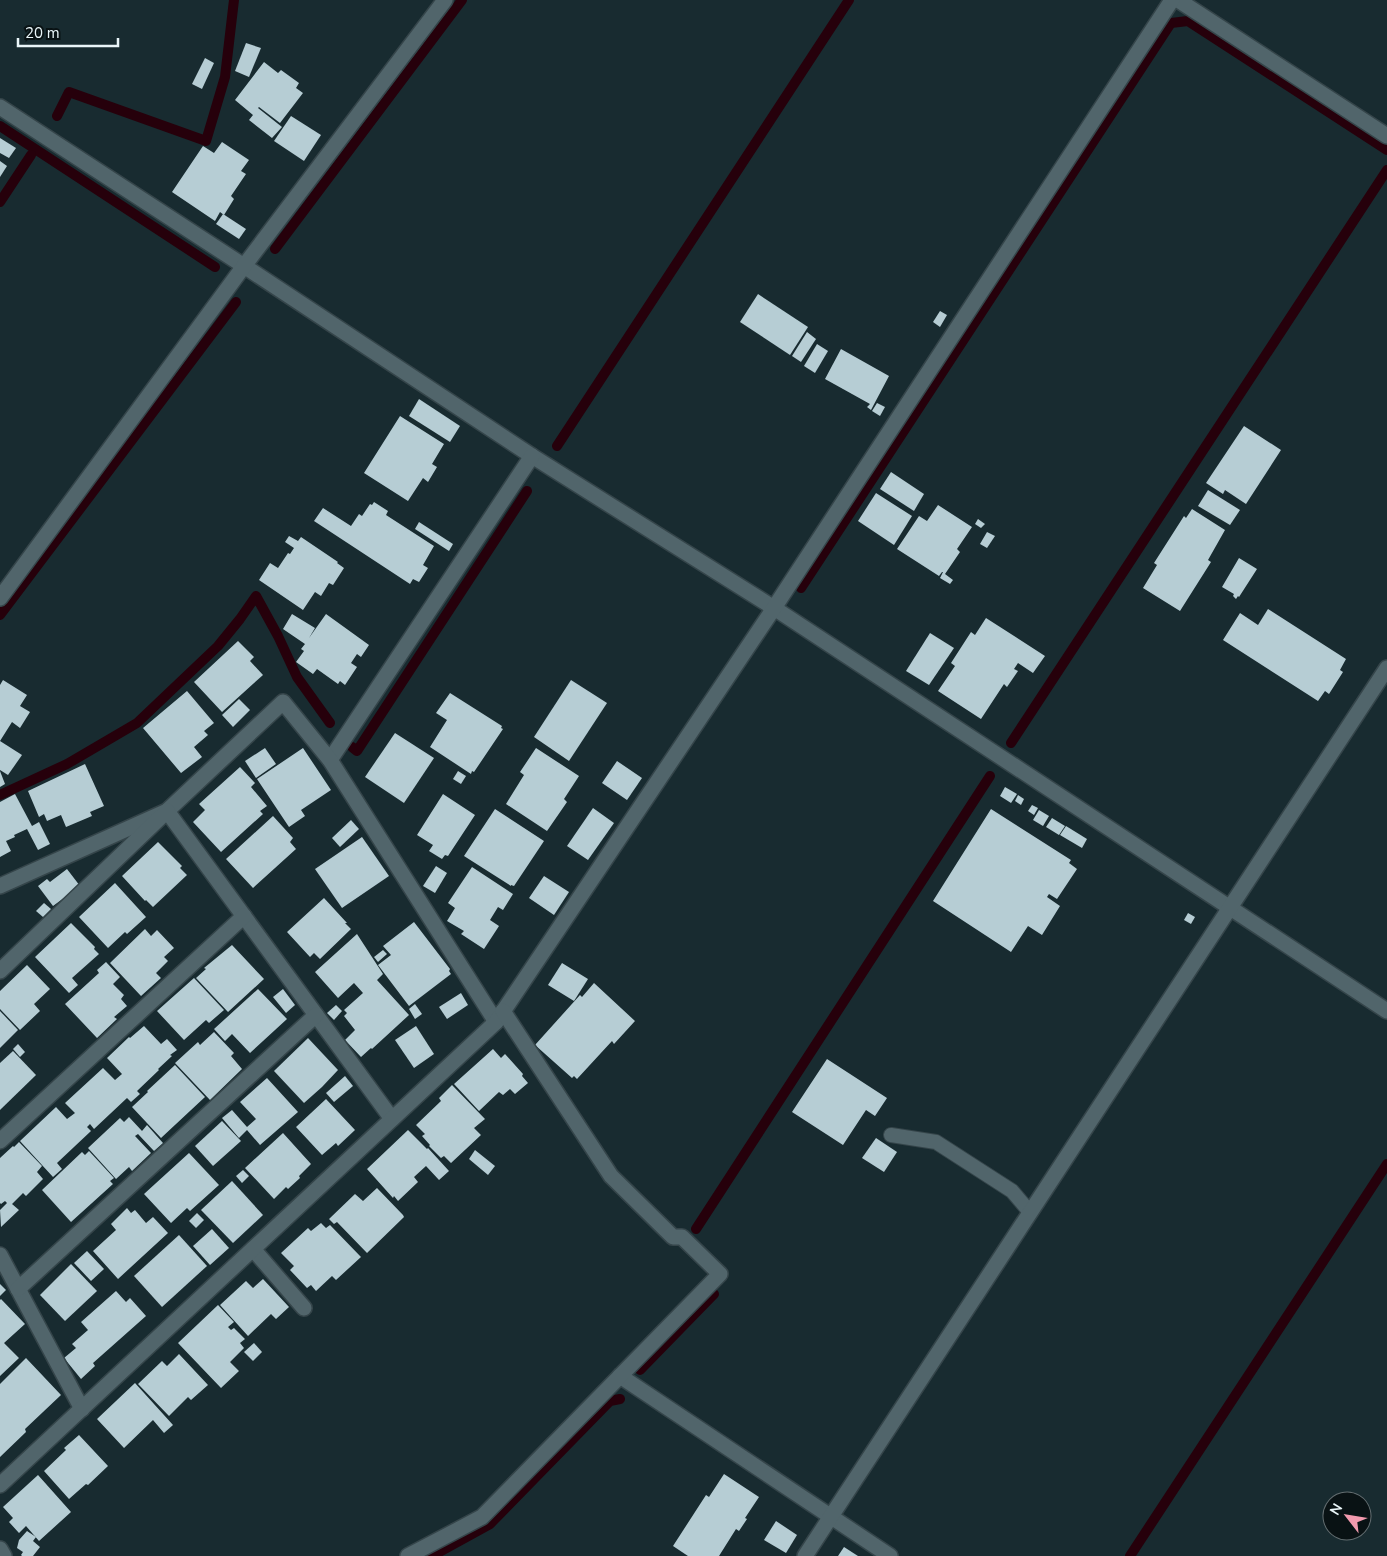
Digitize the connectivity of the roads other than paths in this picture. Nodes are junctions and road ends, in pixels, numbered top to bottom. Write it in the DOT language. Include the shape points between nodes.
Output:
graph roads {
  1 [pos="445,0"];
  2 [pos="1172,0"];
  3 [pos="1178,0"];
  4 [pos="0,107"];
  5 [pos="1387,136"];
  6 [pos="244,266"];
  7 [pos="532,456"];
  8 [pos="0,598"];
  9 [pos="774,608"];
  10 [pos="1387,668"];
  11 [pos="330,760"];
  12 [pos="166,811"];
  13 [pos="0,886"];
  14 [pos="1228,908"];
  15 [pos="244,916"];
  16 [pos="0,971"];
  17 [pos="1387,1011"];
  18 [pos="316,1015"];
  19 [pos="500,1016"];
  20 [pos="392,1119"];
  21 [pos="892,1136"];
  22 [pos="0,1141"];
  23 [pos="1029,1212"];
  24 [pos="253,1249"];
  25 [pos="0,1255"];
  26 [pos="18,1289"];
  27 [pos="304,1308"];
  28 [pos="620,1376"];
  29 [pos="82,1409"];
  30 [pos="0,1486"];
  31 [pos="830,1516"];
  32 [pos="0,1549"];
  33 [pos="4,1556"];
  34 [pos="408,1556"];
  35 [pos="805,1556"];
  36 [pos="890,1556"];
  1 -- 6 [label="street"];
  2 -- 9 [label="street"];
  3 -- 5 [label="street"];
  4 -- 6 [label="street"];
  6 -- 7 [label="street"];
  6 -- 8 [label="street"];
  7 -- 9 [label="street"];
  7 -- 11 [label="street"];
  9 -- 14 [label="street"];
  9 -- 19 [label="street"];
  10 -- 14 [label="street"];
  11 -- 12 [label="street" via="283,702"];
  11 -- 19 [label="street"];
  12 -- 13 [label="street"];
  12 -- 15 [label="street"];
  12 -- 16 [label="street"];
  14 -- 17 [label="street"];
  14 -- 23 [label="street"];
  15 -- 18 [label="street"];
  15 -- 22 [label="street"];
  18 -- 20 [label="street"];
  18 -- 26 [label="street"];
  19 -- 20 [label="street"];
  19 -- 28 [label="street" via="611,1176 673,1237 682,1237 720,1274"];
  20 -- 24 [label="street"];
  21 -- 23 [label="lane" via="936,1142 1012,1191"];
  23 -- 31 [label="street"];
  24 -- 27 [label="street"];
  24 -- 29 [label="street"];
  25 -- 26 [label="street"];
  26 -- 29 [label="street"];
  28 -- 31 [label="street"];
  28 -- 34 [label="street" via="482,1517"];
  29 -- 30 [label="street"];
  31 -- 35 [label="street"];
  31 -- 36 [label="street"];
  32 -- 33 [label="street"];
}
